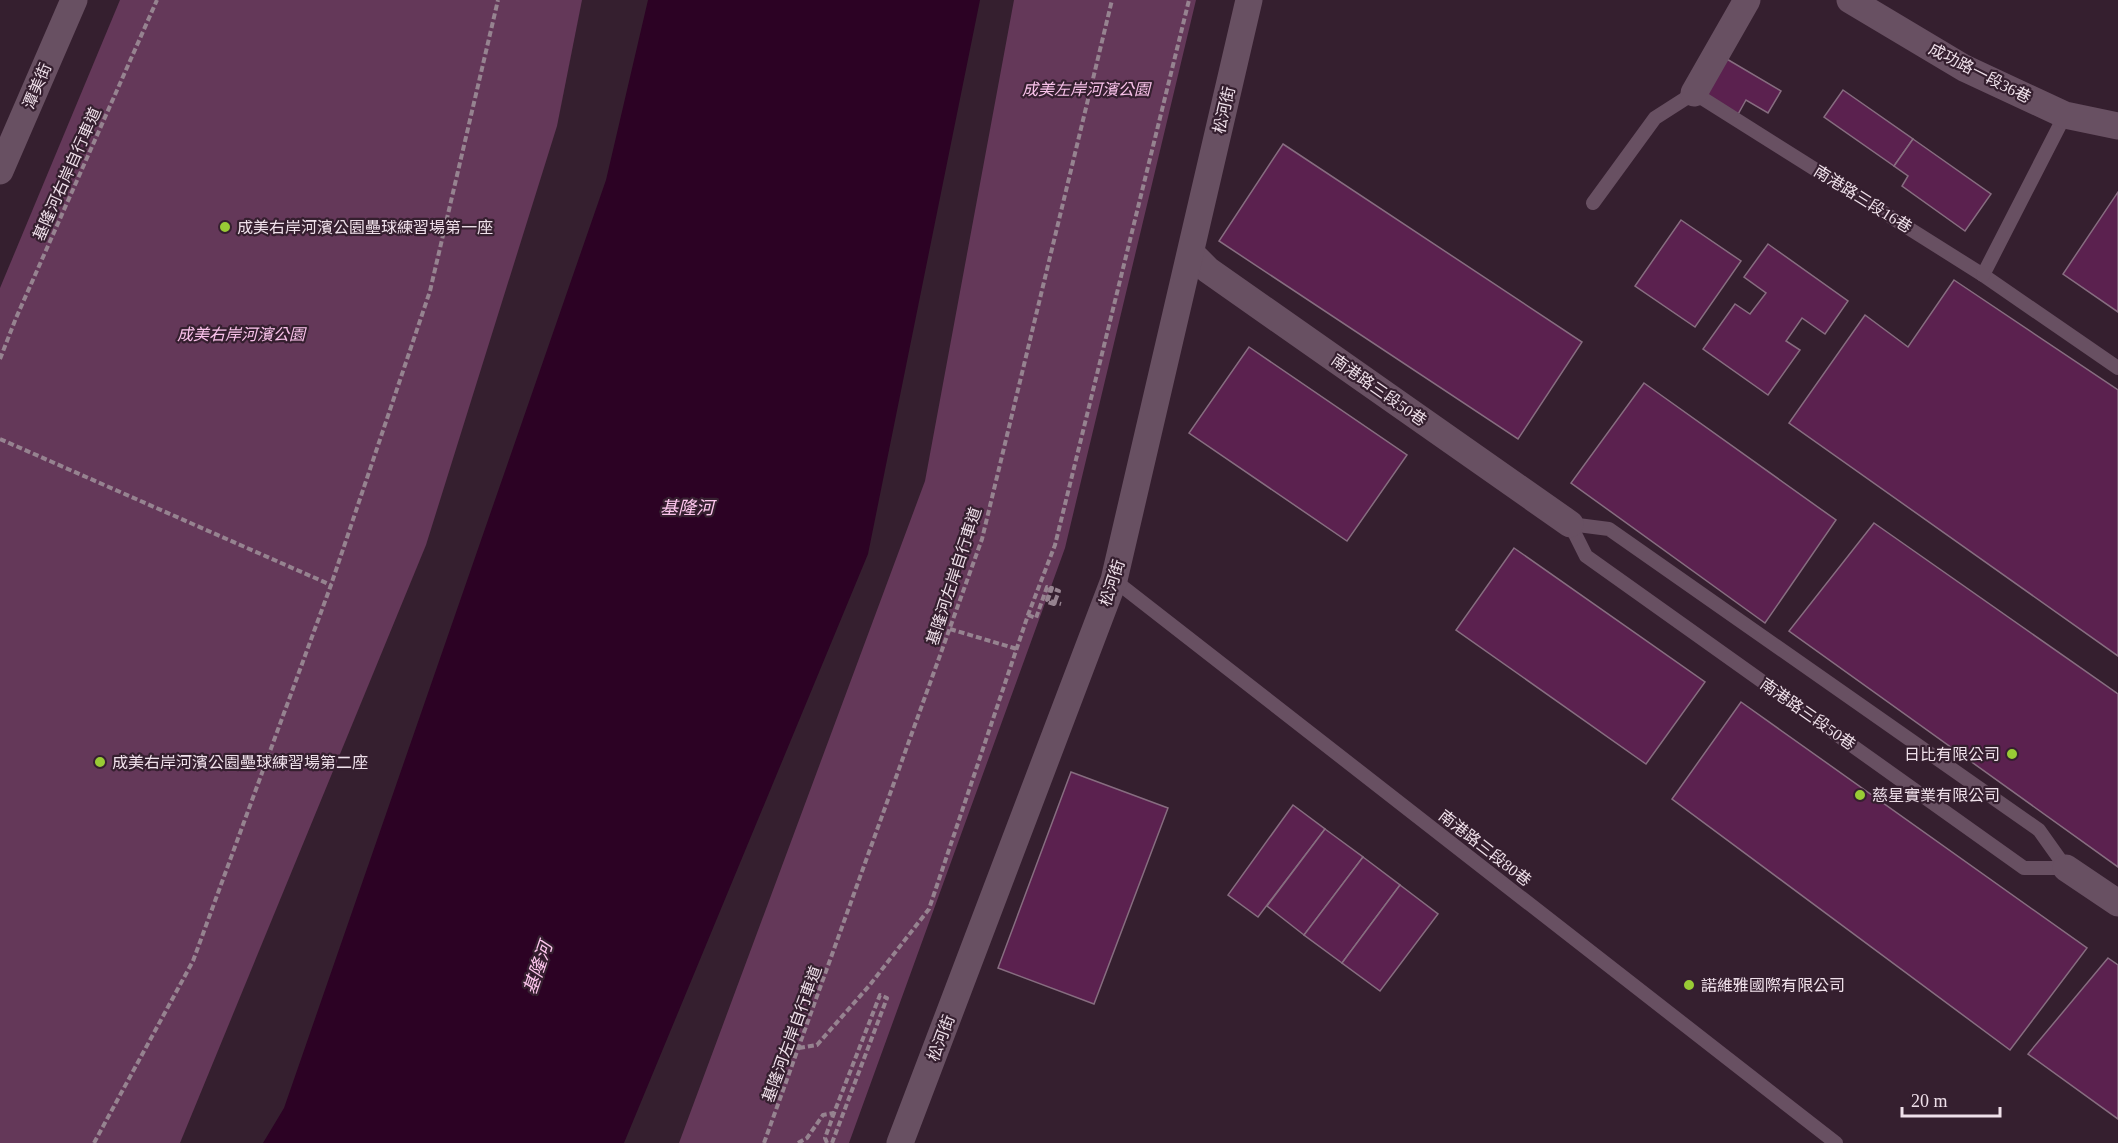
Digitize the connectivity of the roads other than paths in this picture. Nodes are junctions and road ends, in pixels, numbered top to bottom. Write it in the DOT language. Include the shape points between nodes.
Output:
graph roads {
  1 [pos="74,0"];
  2 [pos="1249,0"];
  3 [pos="1747,0"];
  4 [pos="1850,0"];
  5 [pos="1694,93"];
  6 [pos="2064,115"];
  7 [pos="2118,126"];
  8 [pos="0,171"];
  9 [pos="1593,203"];
  10 [pos="1191,253"];
  11 [pos="1983,275"];
  12 [pos="2118,368"];
  13 [pos="1570,524"];
  14 [pos="1114,580"];
  15 [pos="2066,868"];
  16 [pos="2118,903"];
  17 [pos="900,1143"];
  18 [pos="1836,1143"];
  1 -- 8 [label="street, 潭美街"];
  2 -- 10 [label="street, 松河街"];
  3 -- 5 [label="street"];
  4 -- 6 [label="street, 成功路一段36巷" via="1964,68"];
  5 -- 9 [label="lane" via="1655,118"];
  5 -- 11 [label="lane, 南港路三段16巷"];
  6 -- 7 [label="street, 成功路一段36巷"];
  6 -- 11 [label="lane"];
  10 -- 13 [label="street, 南港路三段50巷" via="1208,270"];
  10 -- 14 [label="street, 松河街"];
  11 -- 12 [label="lane, 南港路三段16巷"];
  13 -- 15 [label="lane, 南港路三段50巷" via="1609,529 2039,830"];
  13 -- 15 [label="lane, 南港路三段50巷" via="1586,556 2024,868"];
  14 -- 17 [label="street, 松河街"];
  14 -- 18 [label="lane, 南港路三段80巷"];
  15 -- 16 [label="street, 南港路三段50巷"];
}
